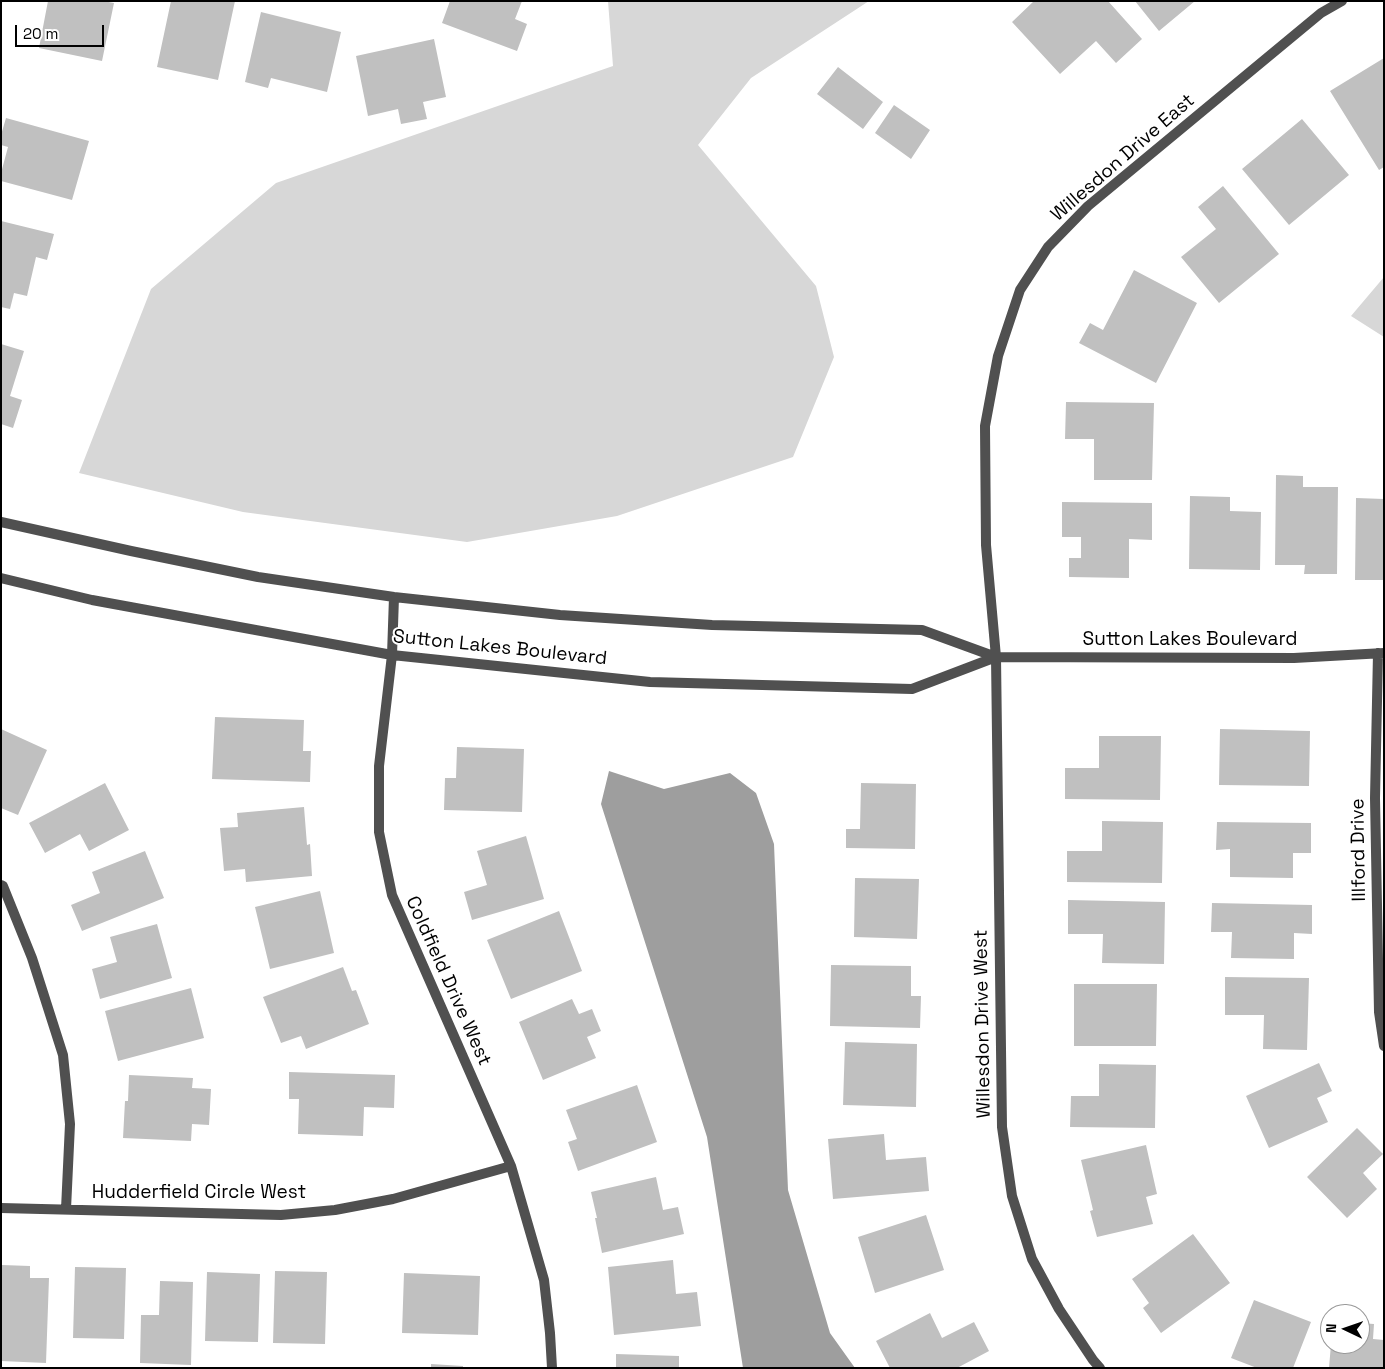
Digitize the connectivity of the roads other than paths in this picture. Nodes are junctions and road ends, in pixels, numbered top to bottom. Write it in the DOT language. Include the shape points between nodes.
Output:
graph roads {
  1 [pos="1342,1"];
  2 [pos="1,522"];
  3 [pos="1,578"];
  4 [pos="394,597"];
  5 [pos="1381,652"];
  6 [pos="392,655"];
  7 [pos="996,657"];
  8 [pos="1,884"];
  9 [pos="1384,1046"];
  10 [pos="511,1166"];
  11 [pos="1,1208"];
  12 [pos="66,1209"];
  13 [pos="552,1368"];
  14 [pos="1100,1368"];
  1 -- 7 [label="street, Willesdon Drive East" via="1321,13 1088,206 1048,247 1020,290 998,356 985,426 986,545"];
  2 -- 4 [label="street, Sutton Lakes Boulevard" via="258,577"];
  3 -- 6 [label="street, Sutton Lakes Boulevard" via="92,600"];
  4 -- 6 [label="street, Coldfield Drive West"];
  4 -- 7 [label="street, Sutton Lakes Boulevard" via="560,615 712,625 922,630"];
  5 -- 7 [label="street, Sutton Lakes Boulevard" via="1294,658"];
  5 -- 9 [label="street, Illford Drive" via="1375,798 1379,1012"];
  6 -- 7 [label="street, Sutton Lakes Boulevard" via="650,682 912,689"];
  6 -- 10 [label="street, Coldfield Drive West" via="379,766 379,832 392,895"];
  7 -- 14 [label="street, Willesdon Drive West" via="1002,1127 1012,1196 1032,1259 1059,1309"];
  8 -- 12 [label="street" via="32,958 63,1055 70,1124"];
  10 -- 12 [label="street, Hudderfield Circle West" via="393,1199 336,1210 281,1215"];
  10 -- 13 [label="street, Coldfield Drive West" via="544,1280"];
  11 -- 12 [label="street, Hudderfield Circle West"];
}
